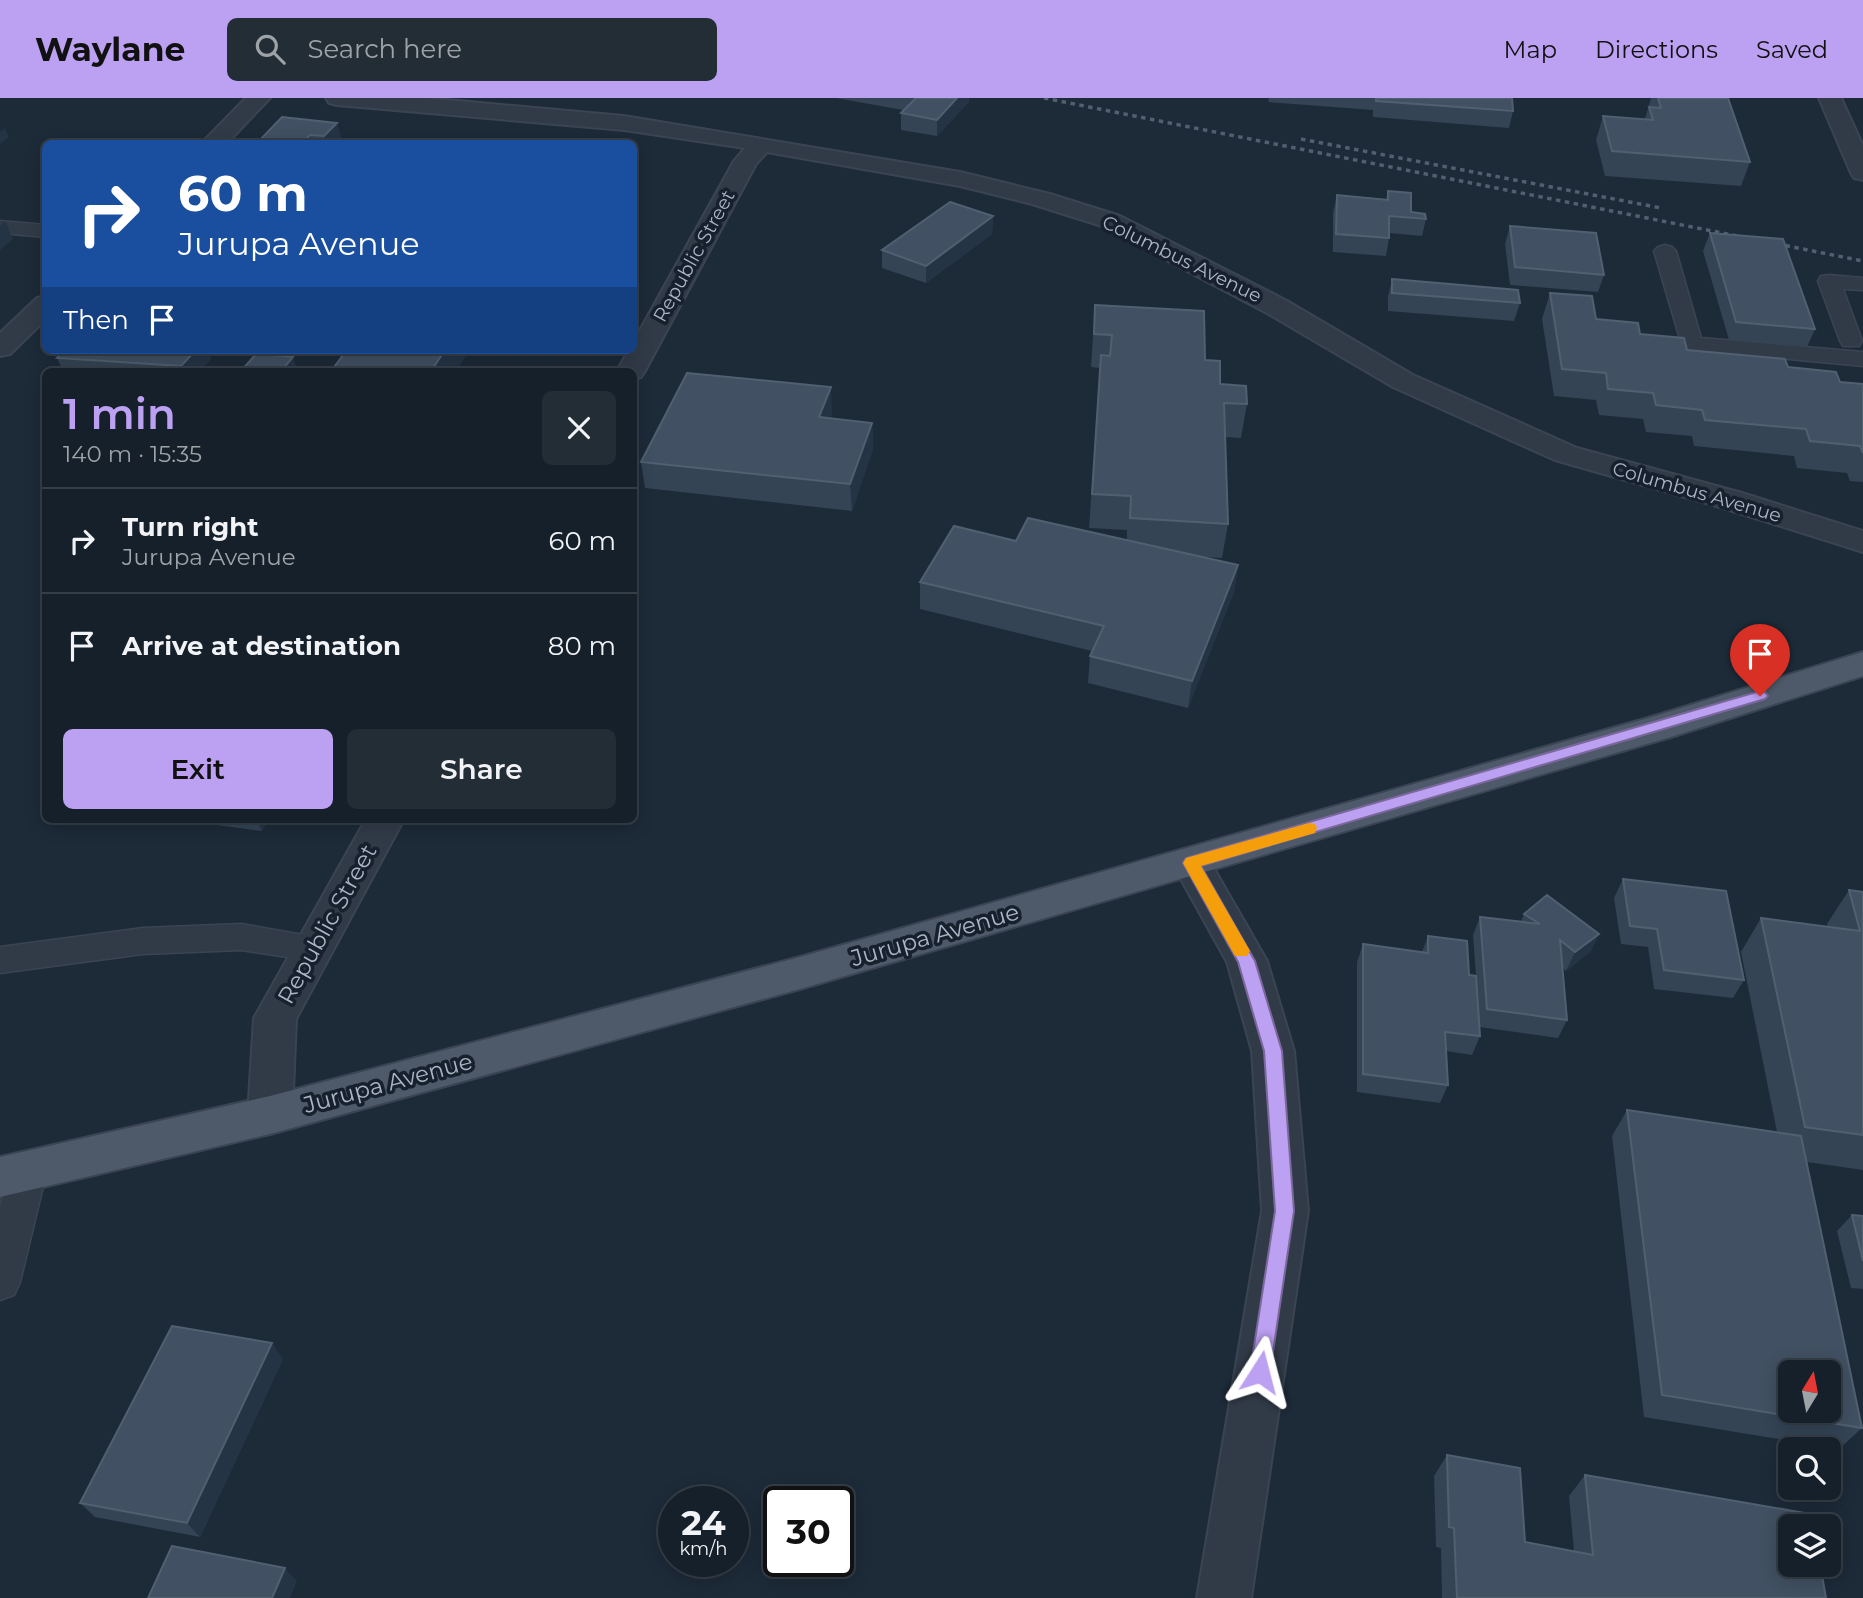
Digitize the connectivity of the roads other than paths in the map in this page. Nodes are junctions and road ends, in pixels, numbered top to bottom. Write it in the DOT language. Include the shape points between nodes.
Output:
graph roads {
  1 [pos="259,98"];
  2 [pos="337,98"];
  3 [pos="1830,98"];
  4 [pos="216,140"];
  5 [pos="762,144"];
  6 [pos="1863,173"];
  7 [pos="0,227"];
  8 [pos="42,231"];
  9 [pos="1665,251"];
  10 [pos="1863,284"];
  11 [pos="42,308"];
  12 [pos="0,348"];
  13 [pos="1857,350"];
  14 [pos="633,368"];
  15 [pos="1863,542"];
  16 [pos="1863,664"];
  17 [pos="383,823"];
  18 [pos="1191,863"];
  19 [pos="314,948"];
  20 [pos="0,960"];
  21 [pos="270,1115"];
  22 [pos="14,1174"];
  23 [pos="0,1282"];
  24 [pos="1224,1598"];
  1 -- 4 [label="street"];
  2 -- 5 [label="street, Columbus Avenue" via="611,122"];
  3 -- 6 [label="street"];
  5 -- 14 [label="street, Republic Street" via="746,161"];
  5 -- 15 [label="street, Columbus Avenue" via="960,179 1111,222 1277,307 1403,381 1566,454"];
  7 -- 8 [label="lane"];
  9 -- 13 [label="lane" via="1691,344"];
  10 -- 13 [label="lane" via="1829,281"];
  11 -- 12 [label="street"];
  16 -- 18 [label="main road, Jurupa Avenue"];
  17 -- 19 [label="street, Republic Street"];
  18 -- 21 [label="main road, Jurupa Avenue"];
  18 -- 24 [label="street" via="1247,961 1273,1051 1285,1211"];
  19 -- 20 [label="lane" via="242,937 143,940"];
  19 -- 21 [label="street, Republic Street" via="275,1018"];
  21 -- 22 [label="main road, Jurupa Avenue"];
  22 -- 23 [label="lane"];
}
